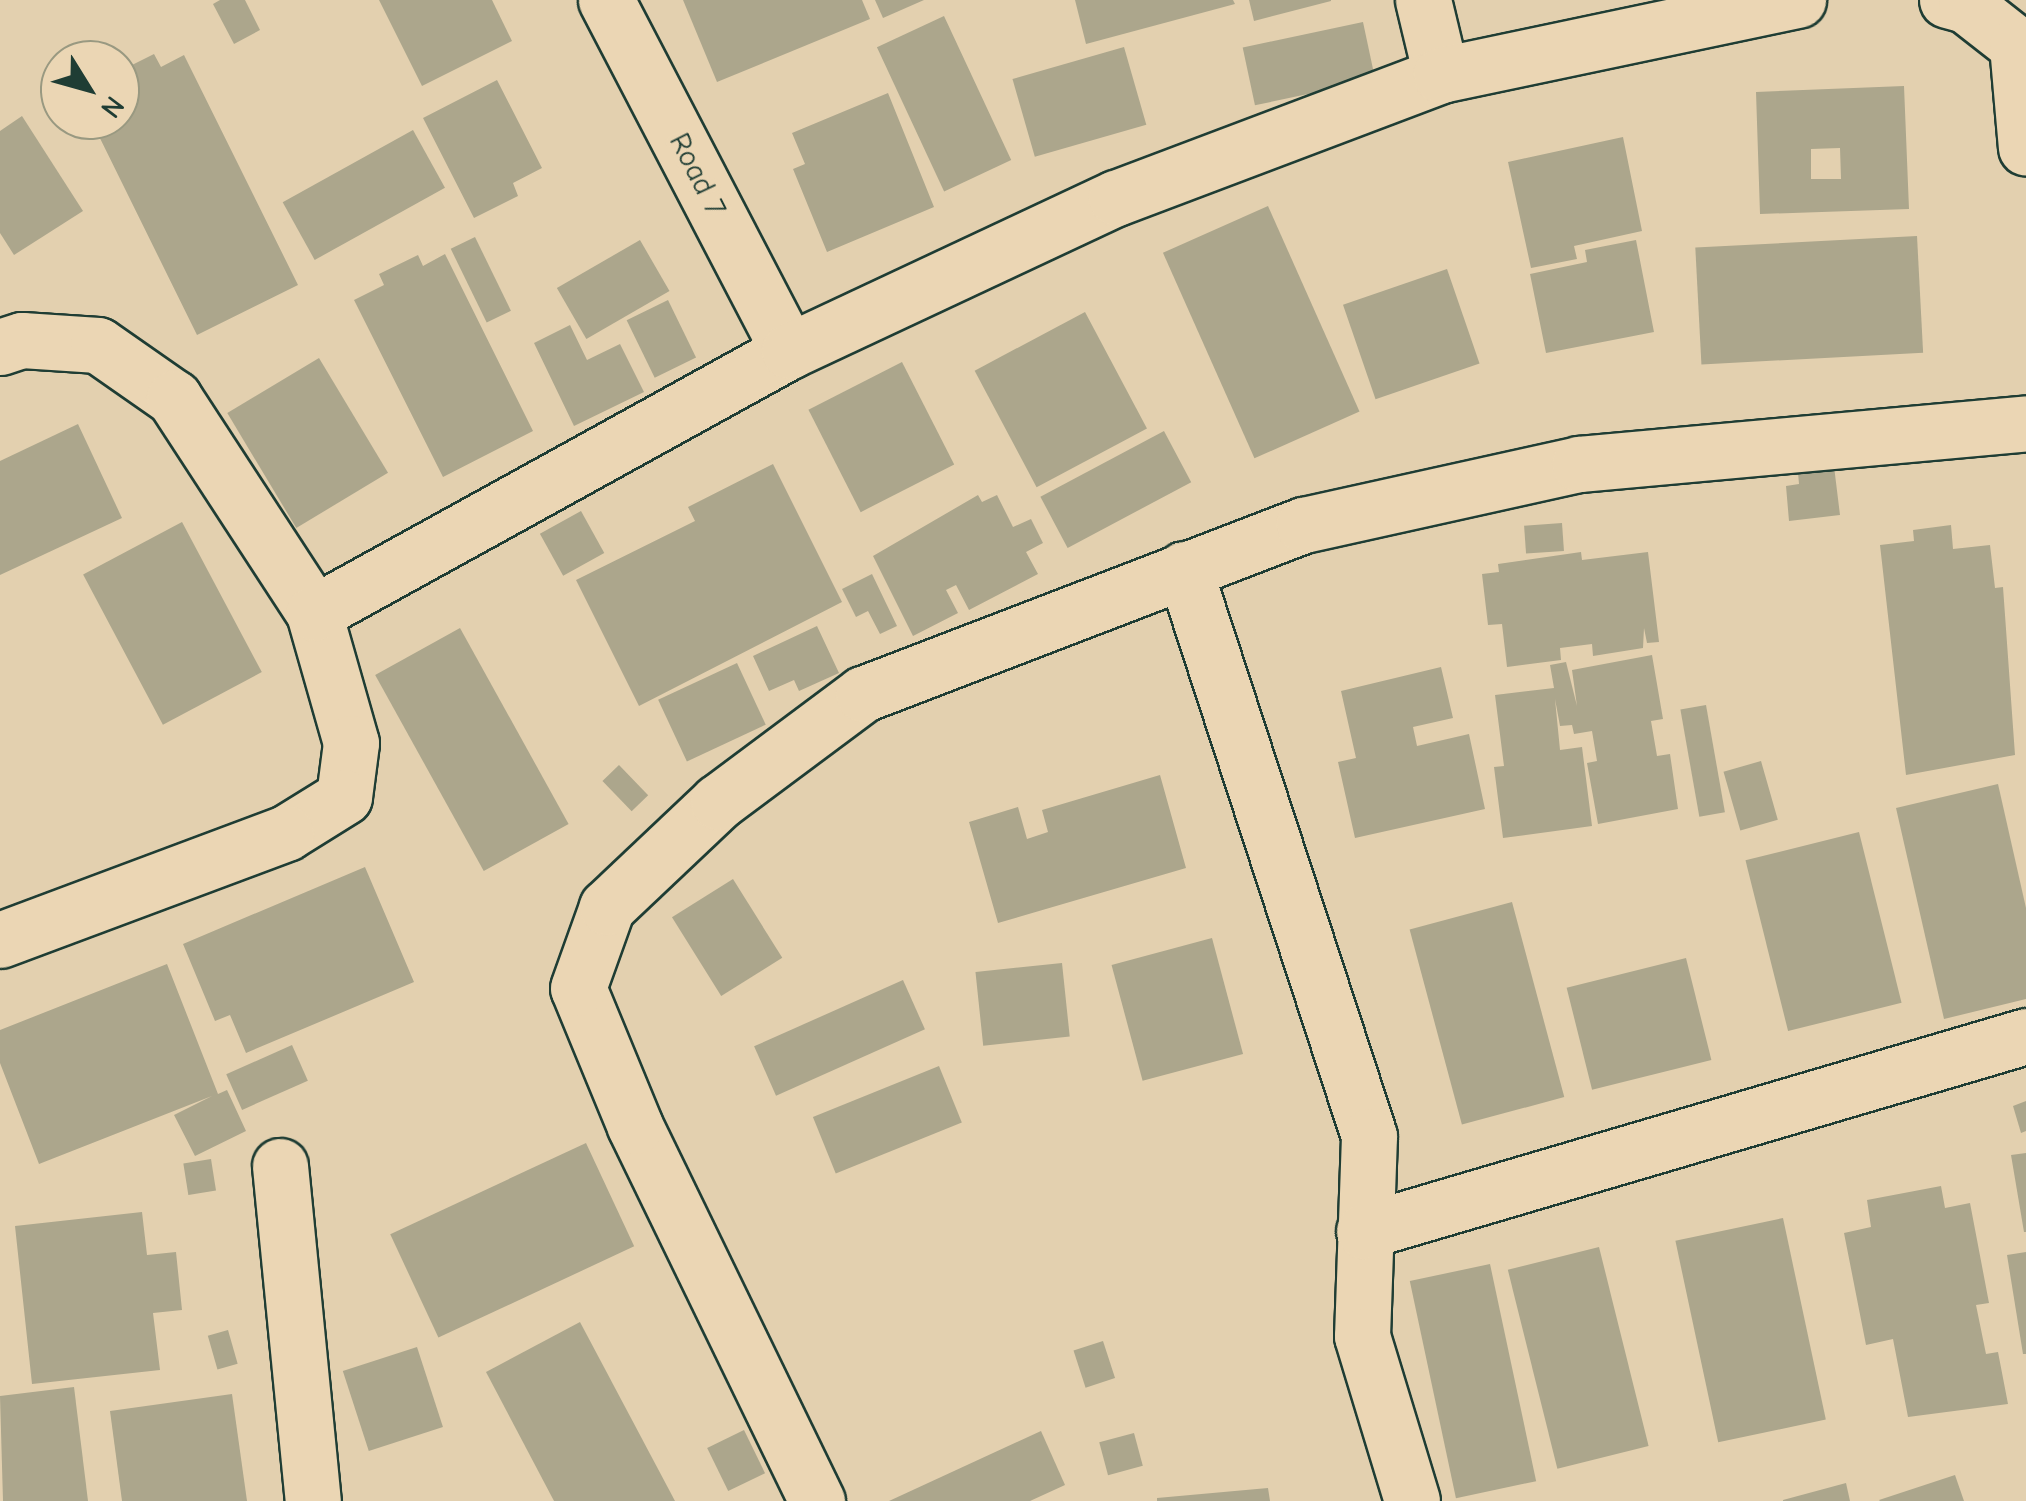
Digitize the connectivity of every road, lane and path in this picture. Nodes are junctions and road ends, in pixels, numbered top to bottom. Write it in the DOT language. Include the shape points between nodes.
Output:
graph roads {
  1 [pos="606,0"];
  2 [pos="1423,0"];
  3 [pos="1798,0"];
  4 [pos="1948,0"];
  5 [pos="1441,75"];
  6 [pos="2026,148"];
  7 [pos="0,348"];
  8 [pos="788,351"];
  9 [pos="2026,424"];
  10 [pos="1184,569"];
  11 [pos="314,613"];
  12 [pos="0,940"];
  13 [pos="2026,1036"];
  14 [pos="280,1166"];
  15 [pos="1364,1231"];
  16 [pos="313,1501"];
  17 [pos="817,1501"];
  18 [pos="1412,1501"];
  1 -- 8 [label="street, Road 7"];
  2 -- 5 [label="street"];
  3 -- 5 [label="street"];
  4 -- 6 [label="street" via="1966,5 2017,44"];
  5 -- 8 [label="street" via="1116,198"];
  7 -- 11 [label="street" via="22,340 98,345 174,398"];
  8 -- 11 [label="street"];
  9 -- 10 [label="street" via="1579,464 1304,525"];
  10 -- 15 [label="street" via="1369,1136"];
  10 -- 17 [label="street" via="863,694 718,802 607,907 578,988 635,1126"];
  11 -- 12 [label="street" via="351,743 344,797 286,833"];
  13 -- 15 [label="street"];
  14 -- 16 [label="street"];
  15 -- 18 [label="street" via="1362,1336"];
}
